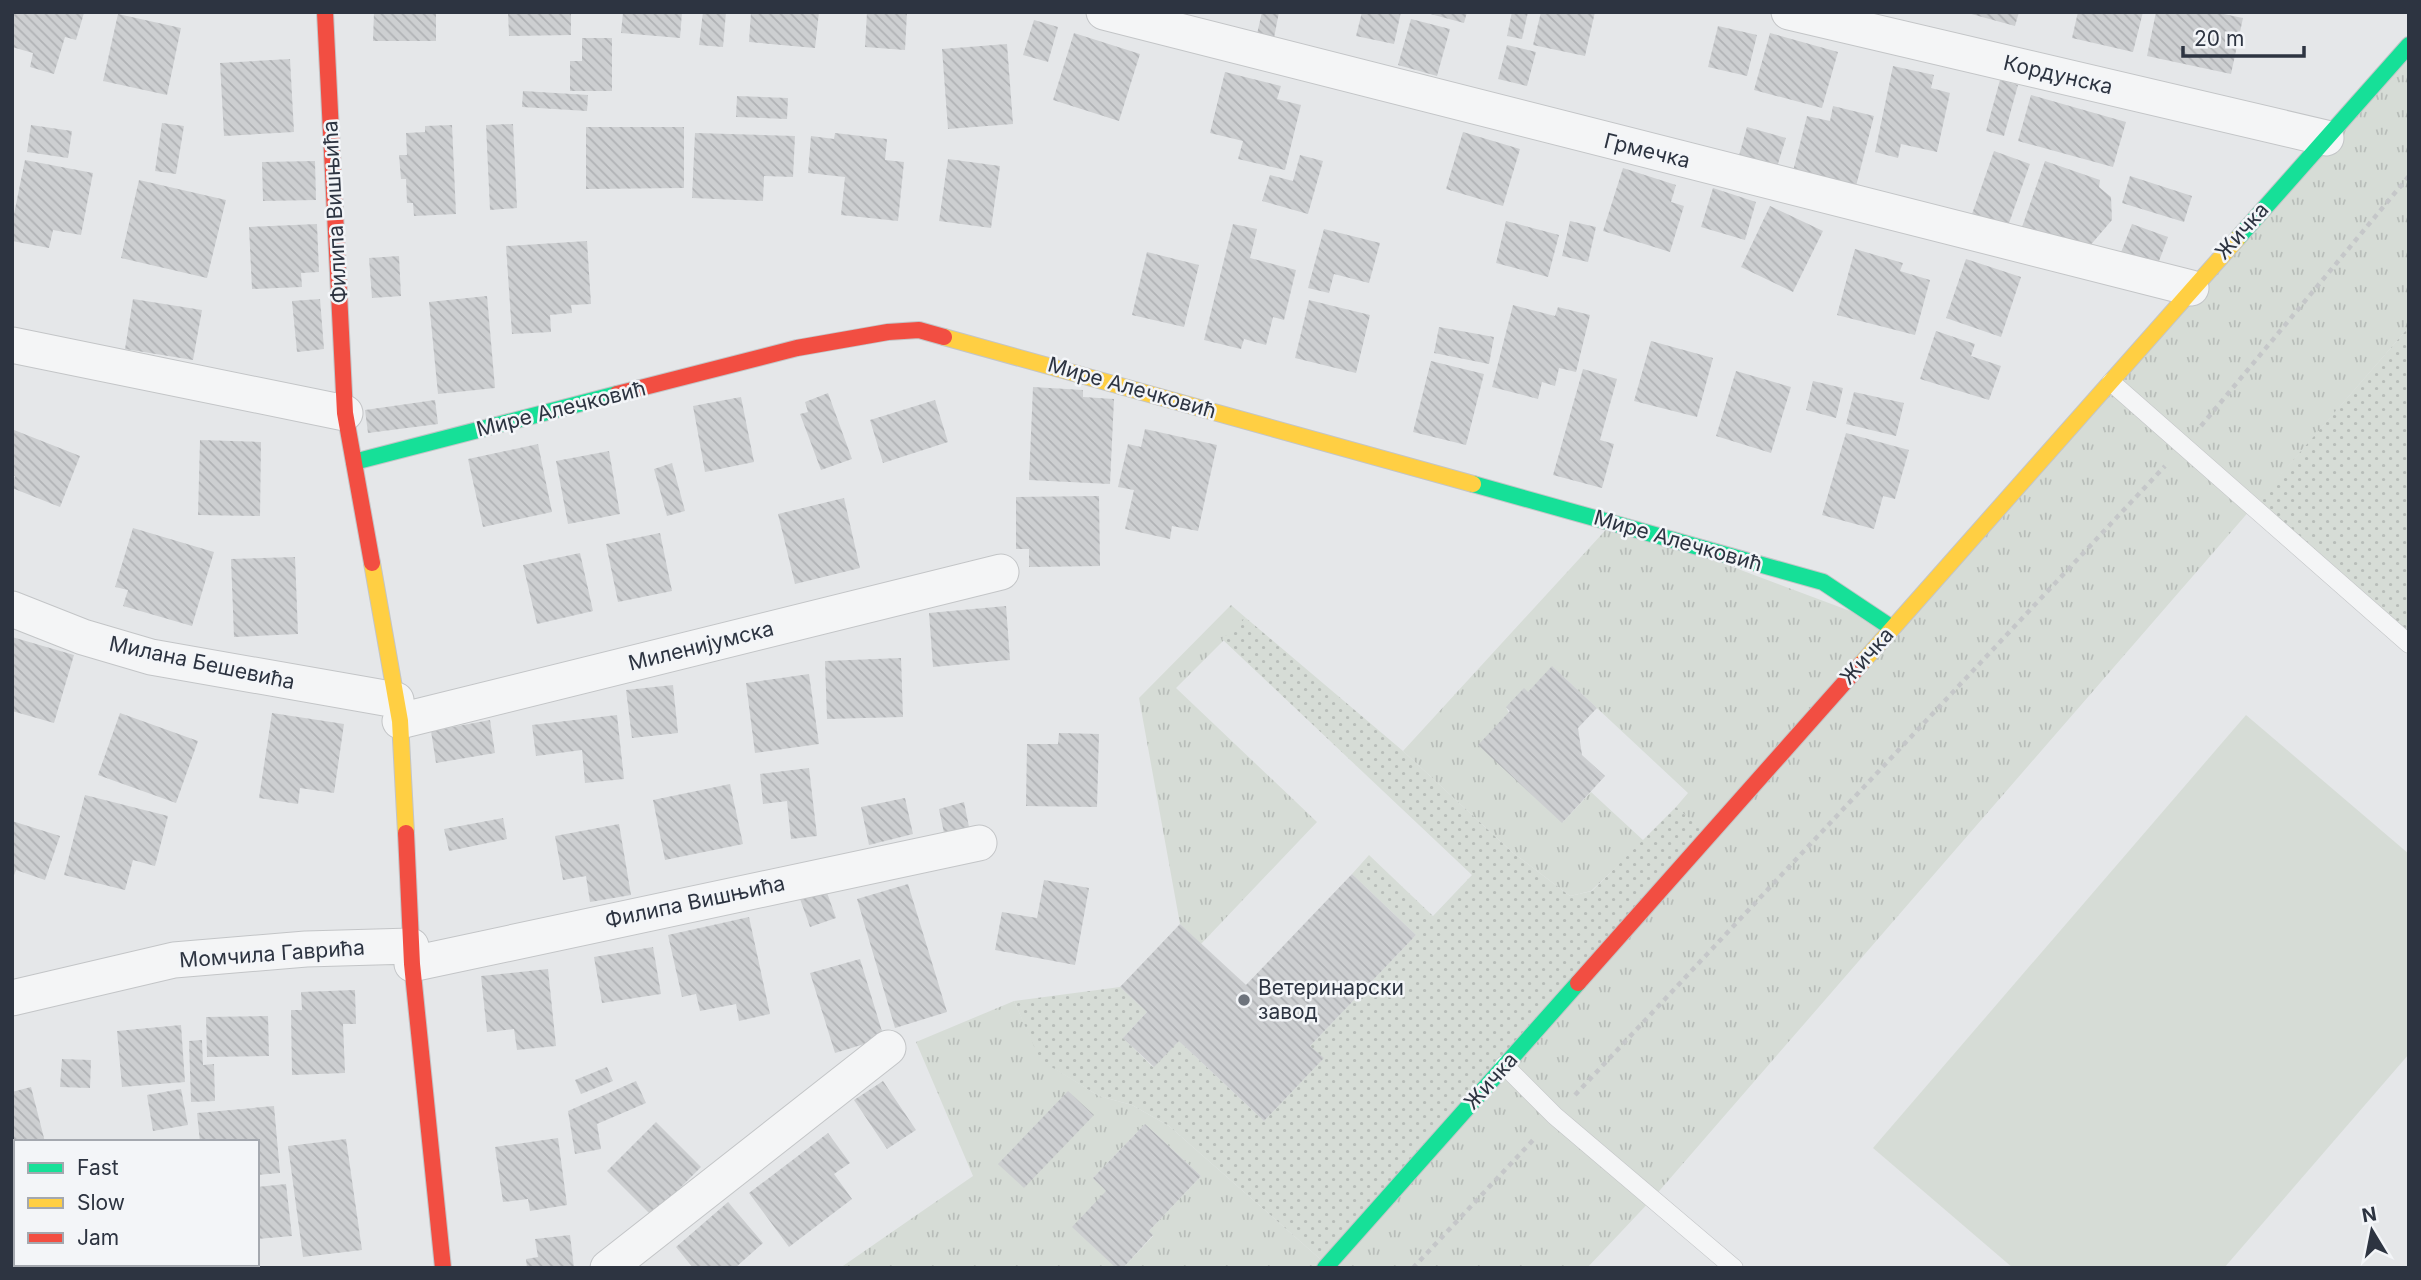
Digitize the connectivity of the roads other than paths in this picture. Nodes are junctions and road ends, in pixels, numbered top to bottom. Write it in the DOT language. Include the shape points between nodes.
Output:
graph roads {
  1 [pos="324,12"];
  2 [pos="1104,12"];
  3 [pos="1789,12"];
  4 [pos="2409,45"];
  5 [pos="2326,138"];
  6 [pos="2191,288"];
  7 [pos="12,345"];
  8 [pos="2111,382"];
  9 [pos="345,413"];
  10 [pos="354,462"];
  11 [pos="1001,572"];
  12 [pos="12,609"];
  13 [pos="1892,628"];
  14 [pos="2409,644"];
  15 [pos="398,710"];
  16 [pos="979,843"];
  17 [pos="411,955"];
  18 [pos="12,998"];
  19 [pos="888,1048"];
  20 [pos="1504,1065"];
  21 [pos="443,1268"];
  22 [pos="608,1268"];
  23 [pos="1325,1268"];
  24 [pos="1734,1268"];
  1 -- 9 [label="street, Филипа Вишњића"];
  2 -- 6 [label="street, Грмечка"];
  3 -- 5 [label="street, Кордунска"];
  4 -- 5 [label="street, Жичка"];
  5 -- 6 [label="street, Жичка"];
  6 -- 8 [label="street, Жичка"];
  7 -- 9 [label="street"];
  8 -- 13 [label="street, Жичка"];
  8 -- 14 [label="lane"];
  9 -- 10 [label="street, Филипа Вишњића"];
  10 -- 13 [label="street, Мире Алечковић" via="797,348 919,330 1823,582"];
  10 -- 15 [label="street, Филипа Вишњића"];
  11 -- 15 [label="street, Миленијумска"];
  12 -- 15 [label="street, Милана Бешевића" via="151,657"];
  13 -- 20 [label="street, Жичка"];
  15 -- 17 [label="street, Филипа Вишњића"];
  16 -- 17 [label="street, Филипа Вишњића"];
  17 -- 18 [label="street, Момчила Гаврића" via="306,948 174,960"];
  17 -- 21 [label="street, Филипа Вишњића"];
  19 -- 22 [label="street"];
  20 -- 23 [label="street, Жичка"];
  20 -- 24 [label="lane" via="1555,1116"];
}
